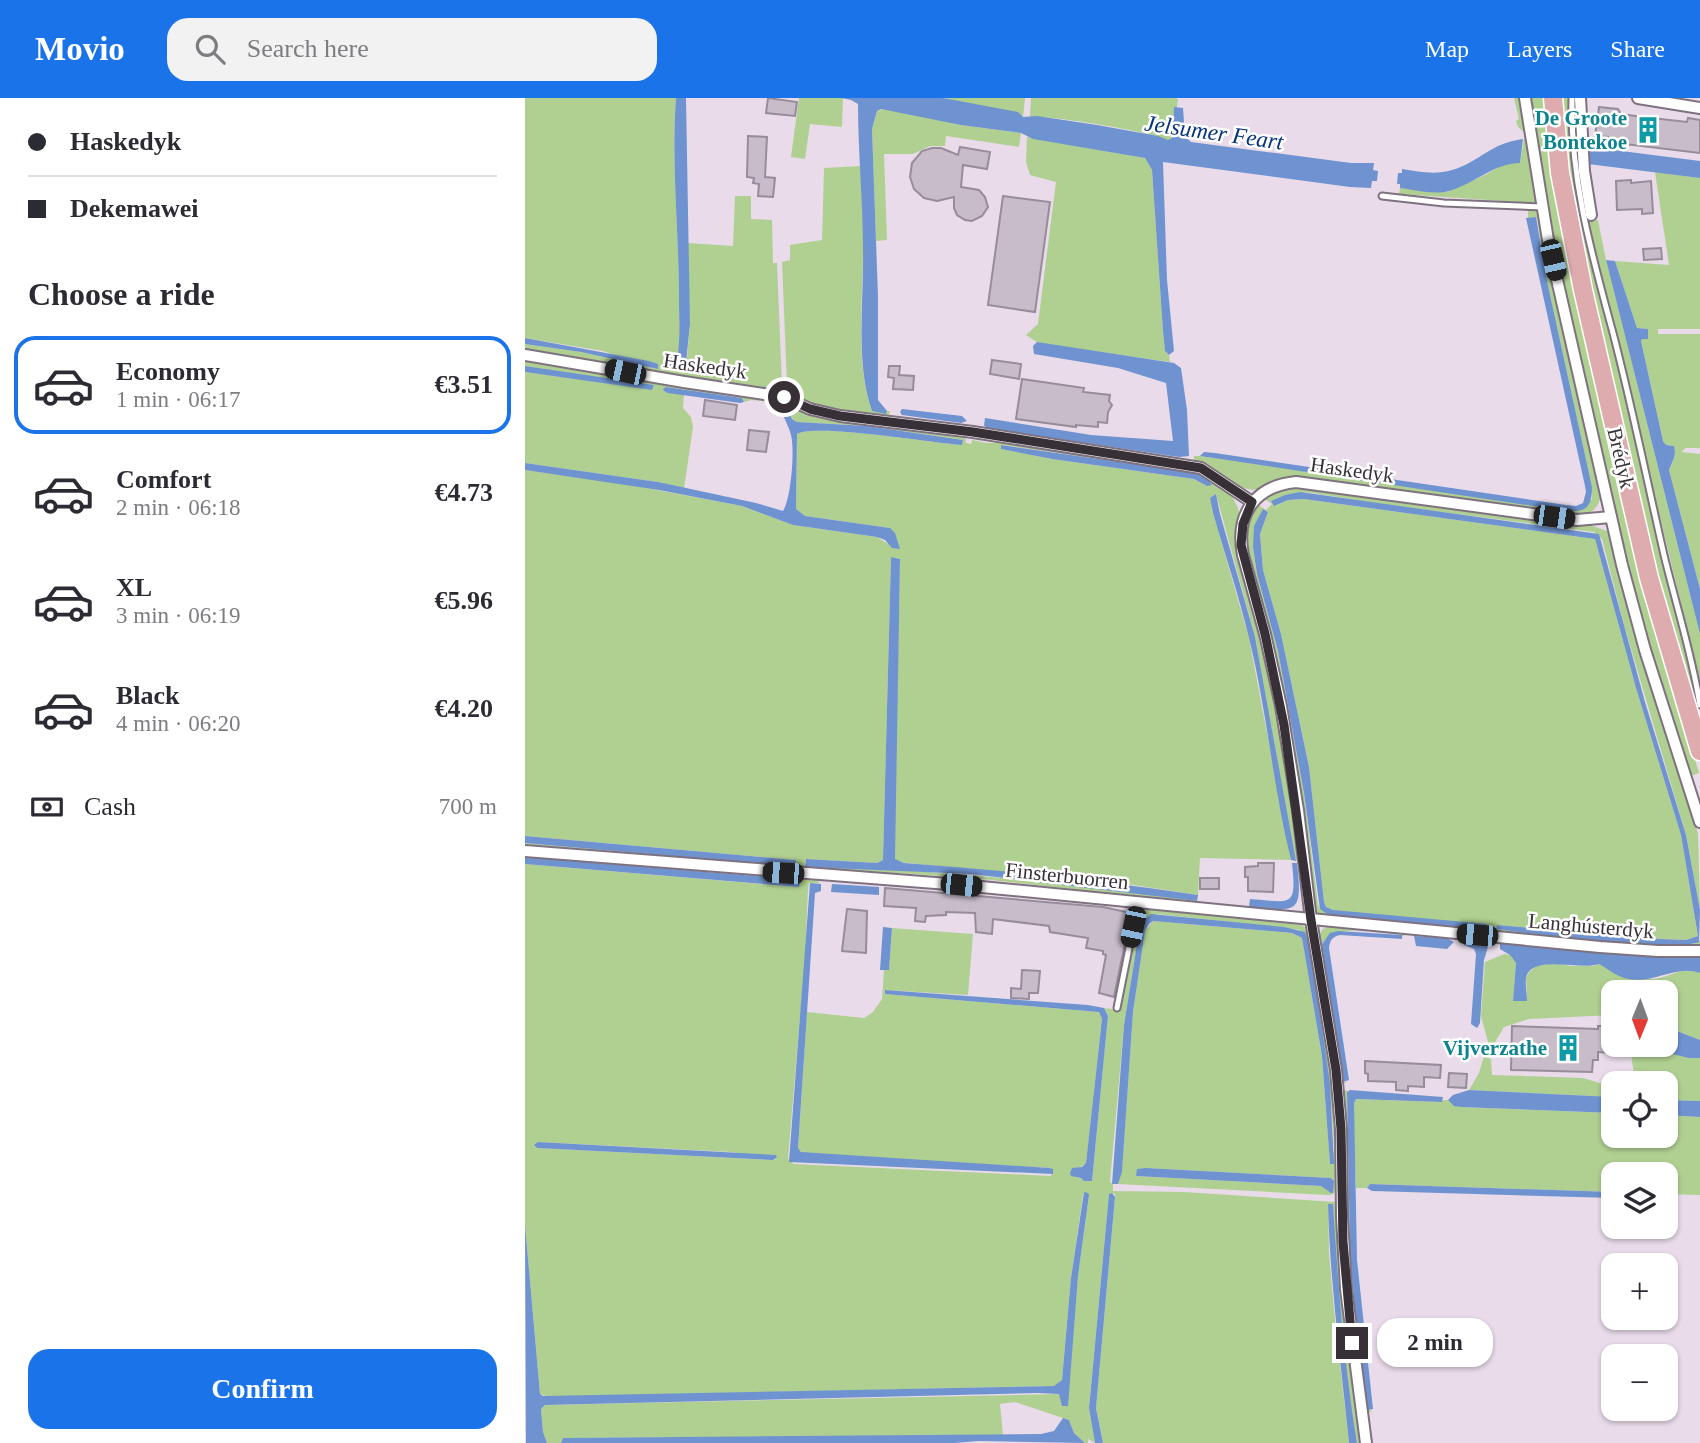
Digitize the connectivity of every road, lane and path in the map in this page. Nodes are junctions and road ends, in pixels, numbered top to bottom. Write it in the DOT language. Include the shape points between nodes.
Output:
graph roads {
  1 [pos="1525,98"];
  2 [pos="1553,98"];
  3 [pos="1572,98"];
  4 [pos="1580,98"];
  5 [pos="1638,98"];
  6 [pos="1700,108"];
  7 [pos="1382,197"];
  8 [pos="1542,207"];
  9 [pos="1591,215"];
  10 [pos="525,355"];
  11 [pos="1252,502"];
  12 [pos="1611,517"];
  13 [pos="1700,705"];
  14 [pos="1700,751"];
  15 [pos="1700,822"];
  16 [pos="525,851"];
  17 [pos="1138,903"];
  18 [pos="1311,920"];
  19 [pos="1700,951"];
  20 [pos="1117,1008"];
  21 [pos="1366,1443"];
  1 -- 8 [label="street, Brédyk"];
  2 -- 14 [label="main road, Brédyk" via="1562,185 1583,290 1649,578"];
  3 -- 13 [label="lane, Brédyk" via="1588,241 1693,660"];
  4 -- 9 [label="street"];
  5 -- 6 [label="street"];
  7 -- 8 [label="lane"];
  8 -- 12 [label="street, Brédyk"];
  10 -- 11 [label="street, Haskedyk" via="784,397 840,416 1201,468"];
  11 -- 12 [label="street, Haskedyk" via="1277,485 1296,482 1577,520"];
  11 -- 18 [label="street" via="1241,545 1279,696"];
  12 -- 15 [label="street, Brédyk" via="1646,650"];
  16 -- 17 [label="street, Finsterbuorren"];
  17 -- 18 [label="street, Finsterbuorren"];
  17 -- 20 [label="lane"];
  18 -- 19 [label="street, Langhústerdyk"];
  18 -- 21 [label="street" via="1337,1084 1346,1289"];
}
